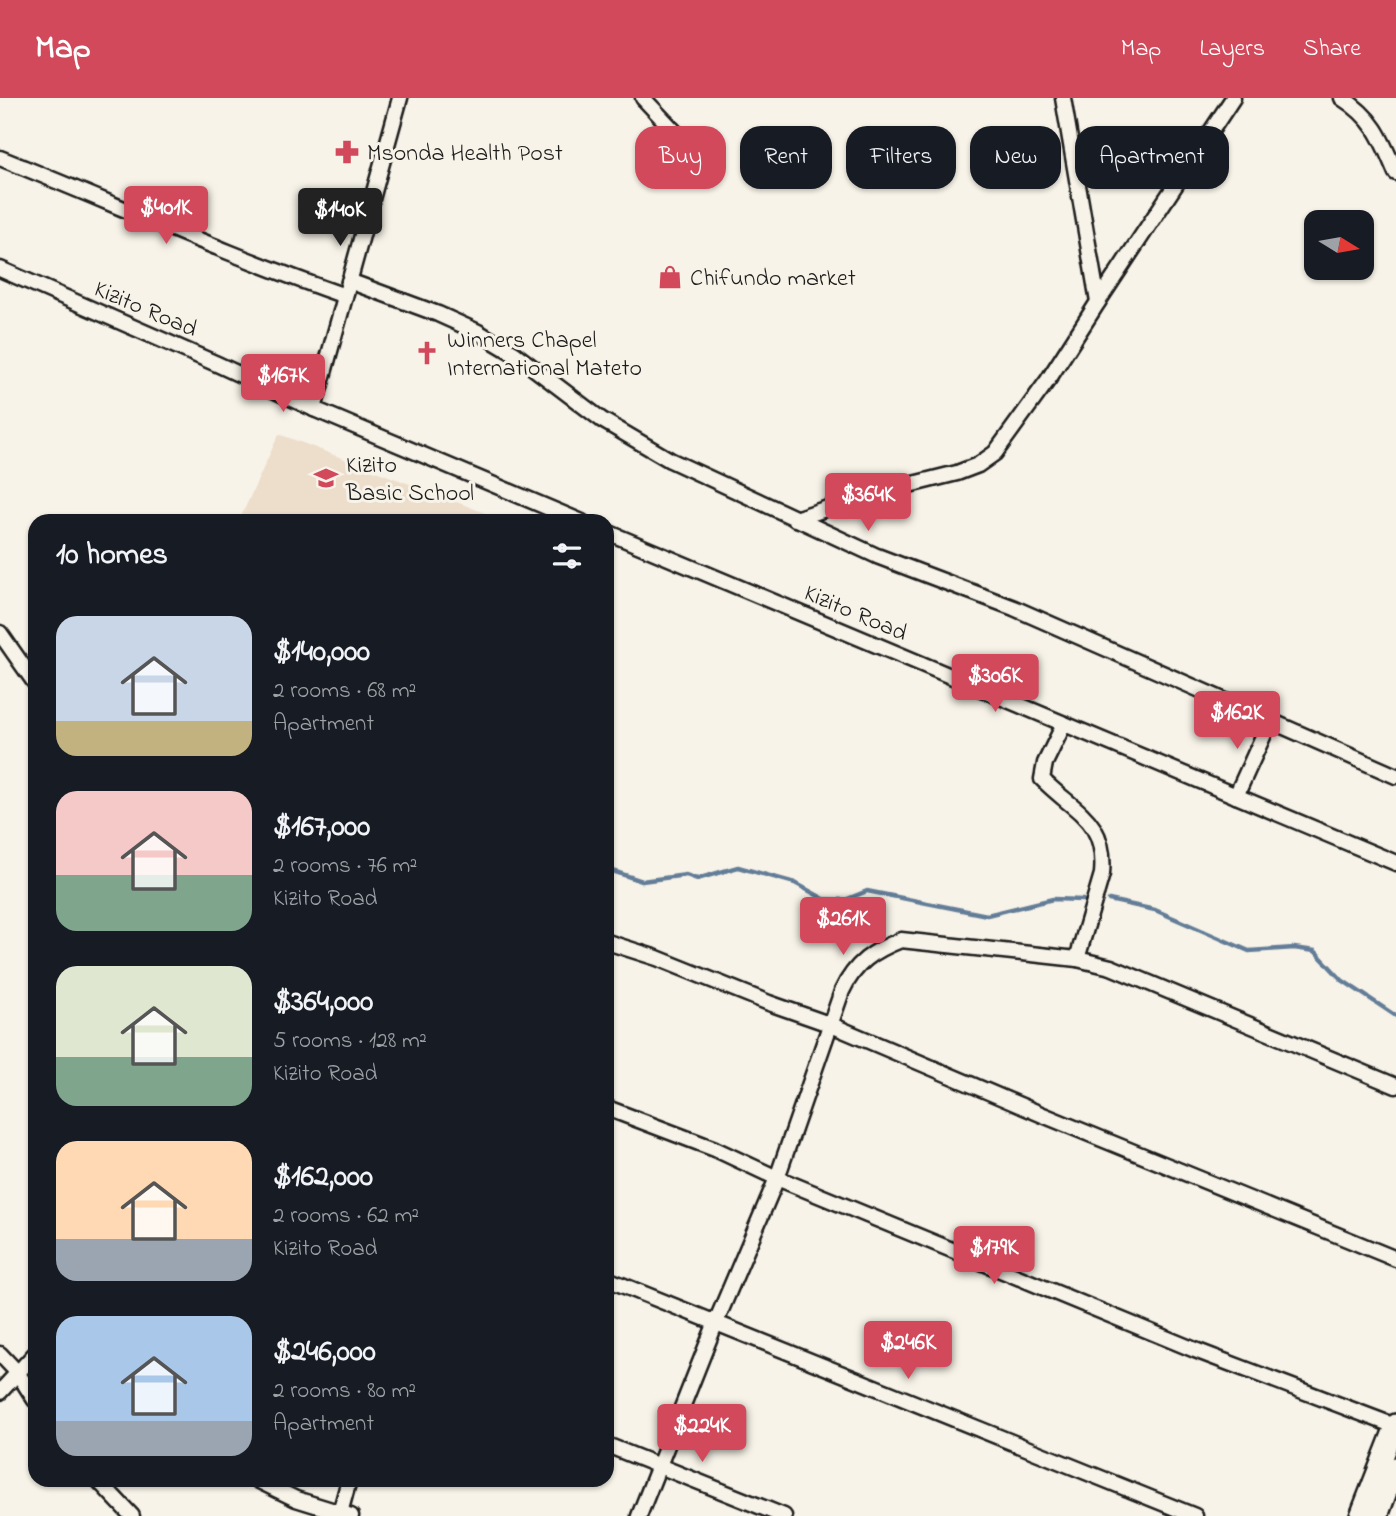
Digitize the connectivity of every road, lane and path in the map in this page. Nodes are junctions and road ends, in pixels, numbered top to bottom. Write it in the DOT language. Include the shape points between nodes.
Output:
graph roads {
  1 [pos="400,98"];
  2 [pos="643,98"];
  3 [pos="1063,98"];
  4 [pos="1233,98"];
  5 [pos="1342,98"];
  6 [pos="669,126"];
  7 [pos="0,158"];
  8 [pos="1396,173"];
  9 [pos="0,269"];
  10 [pos="349,281"];
  11 [pos="345,296"];
  12 [pos="1098,302"];
  13 [pos="314,409"];
  14 [pos="563,514"];
  15 [pos="795,519"];
  16 [pos="614,535"];
  17 [pos="0,633"];
  18 [pos="28,673"];
  19 [pos="1270,720"];
  20 [pos="1064,724"];
  21 [pos="1396,776"];
  22 [pos="1236,796"];
  23 [pos="1396,863"];
  24 [pos="614,944"];
  25 [pos="1077,958"];
  26 [pos="829,1024"];
  27 [pos="1396,1086"];
  28 [pos="614,1111"];
  29 [pos="777,1178"];
  30 [pos="1396,1259"];
  31 [pos="614,1282"];
  32 [pos="716,1322"];
  33 [pos="0,1354"];
  34 [pos="28,1361"];
  35 [pos="17,1372"];
  36 [pos="28,1389"];
  37 [pos="0,1392"];
  38 [pos="1396,1425"];
  39 [pos="614,1448"];
  40 [pos="660,1465"];
  41 [pos="1396,1467"];
  42 [pos="105,1487"];
  43 [pos="271,1487"];
  44 [pos="348,1487"];
  45 [pos="345,1514"];
  46 [pos="132,1516"];
  47 [pos="639,1516"];
  48 [pos="784,1516"];
  49 [pos="1195,1516"];
  50 [pos="1360,1516"];
  51 [pos="1378,1516"];
  1 -- 10 [label="street"];
  2 -- 6 [label="street"];
  3 -- 12 [label="street"];
  4 -- 12 [label="street"];
  5 -- 8 [label="street" via="1380,134"];
  7 -- 11 [label="street"];
  9 -- 13 [label="street, Kizito Road"];
  10 -- 11 [label="street"];
  10 -- 15 [label="street" via="478,332 636,442"];
  11 -- 13 [label="street"];
  12 -- 15 [label="street" via="995,453 957,473"];
  13 -- 14 [label="street, Kizito Road"];
  15 -- 19 [label="street"];
  16 -- 20 [label="street, Kizito Road"];
  17 -- 18 [label="street"];
  19 -- 21 [label="street"];
  19 -- 22 [label="street"];
  20 -- 22 [label="street, Kizito Road"];
  20 -- 25 [label="street" via="1042,779 1094,827 1103,862"];
  22 -- 23 [label="street, Kizito Road"];
  24 -- 26 [label="street"];
  25 -- 26 [label="street" via="901,940 876,950 849,975"];
  25 -- 27 [label="street" via="1111,967"];
  26 -- 29 [label="street"];
  26 -- 30 [label="street"];
  28 -- 29 [label="street"];
  29 -- 32 [label="street"];
  29 -- 38 [label="street" via="1182,1344"];
  31 -- 32 [label="street"];
  32 -- 40 [label="street"];
  32 -- 49 [label="street"];
  33 -- 35 [label="street"];
  34 -- 35 [label="street"];
  35 -- 36 [label="street"];
  35 -- 37 [label="street"];
  38 -- 50 [label="main road"];
  39 -- 40 [label="street"];
  40 -- 47 [label="street"];
  40 -- 48 [label="street"];
  41 -- 51 [label="main road"];
  42 -- 46 [label="street"];
  43 -- 45 [label="street"];
  44 -- 45 [label="street"];
}
